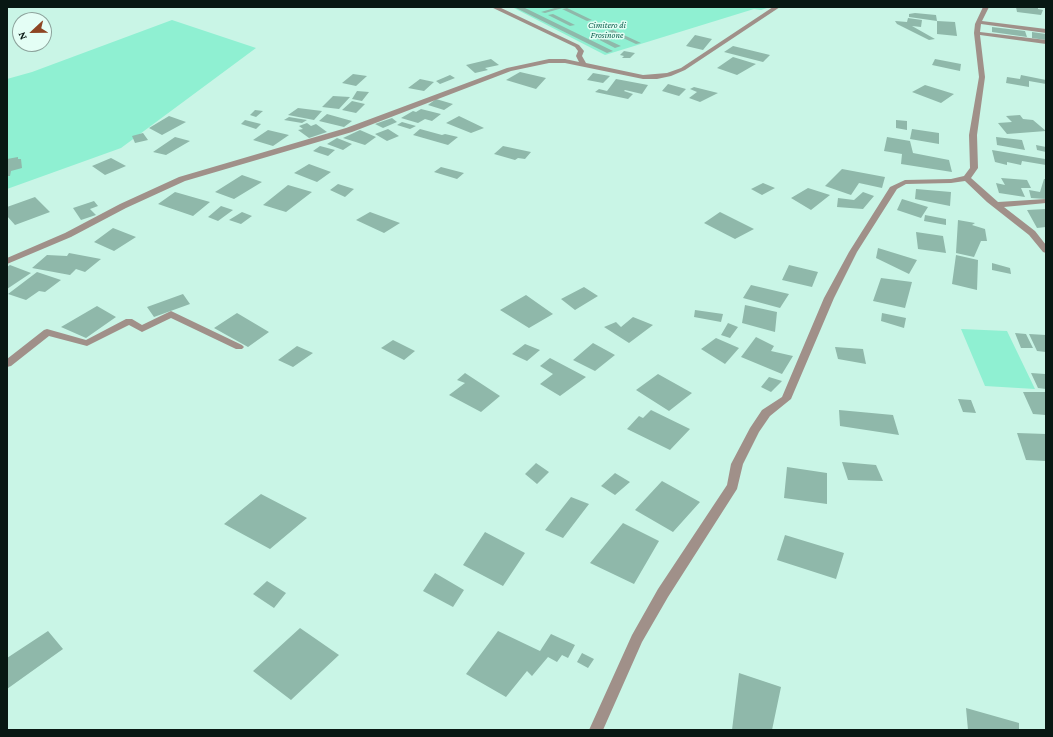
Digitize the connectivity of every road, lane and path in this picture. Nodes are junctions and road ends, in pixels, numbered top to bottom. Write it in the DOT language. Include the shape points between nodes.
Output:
graph roads {
  1 [pos="494,7"];
  2 [pos="777,7"];
  3 [pos="986,7"];
  4 [pos="979,22"];
  5 [pos="1046,31"];
  6 [pos="977,33"];
  7 [pos="1046,42"];
  8 [pos="579,56"];
  9 [pos="556,61"];
  10 [pos="584,65"];
  11 [pos="966,178"];
  12 [pos="1046,201"];
  13 [pos="996,204"];
  14 [pos="1046,250"];
  15 [pos="7,261"];
  16 [pos="239,347"];
  17 [pos="7,364"];
  18 [pos="596,730"];
  1 -- 8 [label="street" via="577,46"];
  2 -- 10 [label="street" via="696,61 670,75 643,77"];
  3 -- 4 [label="street"];
  4 -- 5 [label="street"];
  4 -- 6 [label="street"];
  6 -- 7 [label="street"];
  6 -- 11 [label="street" via="982,77 973,135 974,168"];
  8 -- 9 [label="street"];
  8 -- 10 [label="street"];
  9 -- 10 [label="street"];
  9 -- 15 [label="street" via="509,69 349,130 182,179 68,235"];
  11 -- 13 [label="street"];
  11 -- 18 [label="street" via="951,181 905,182 894,187 853,252 829,298 786,399 766,413 754,431 737,464 733,486 656,606 634,646"];
  12 -- 13 [label="street"];
  13 -- 14 [label="street" via="1032,232"];
  16 -- 17 [label="street" via="171,314 142,329 128,321 87,343 47,332"];
}
